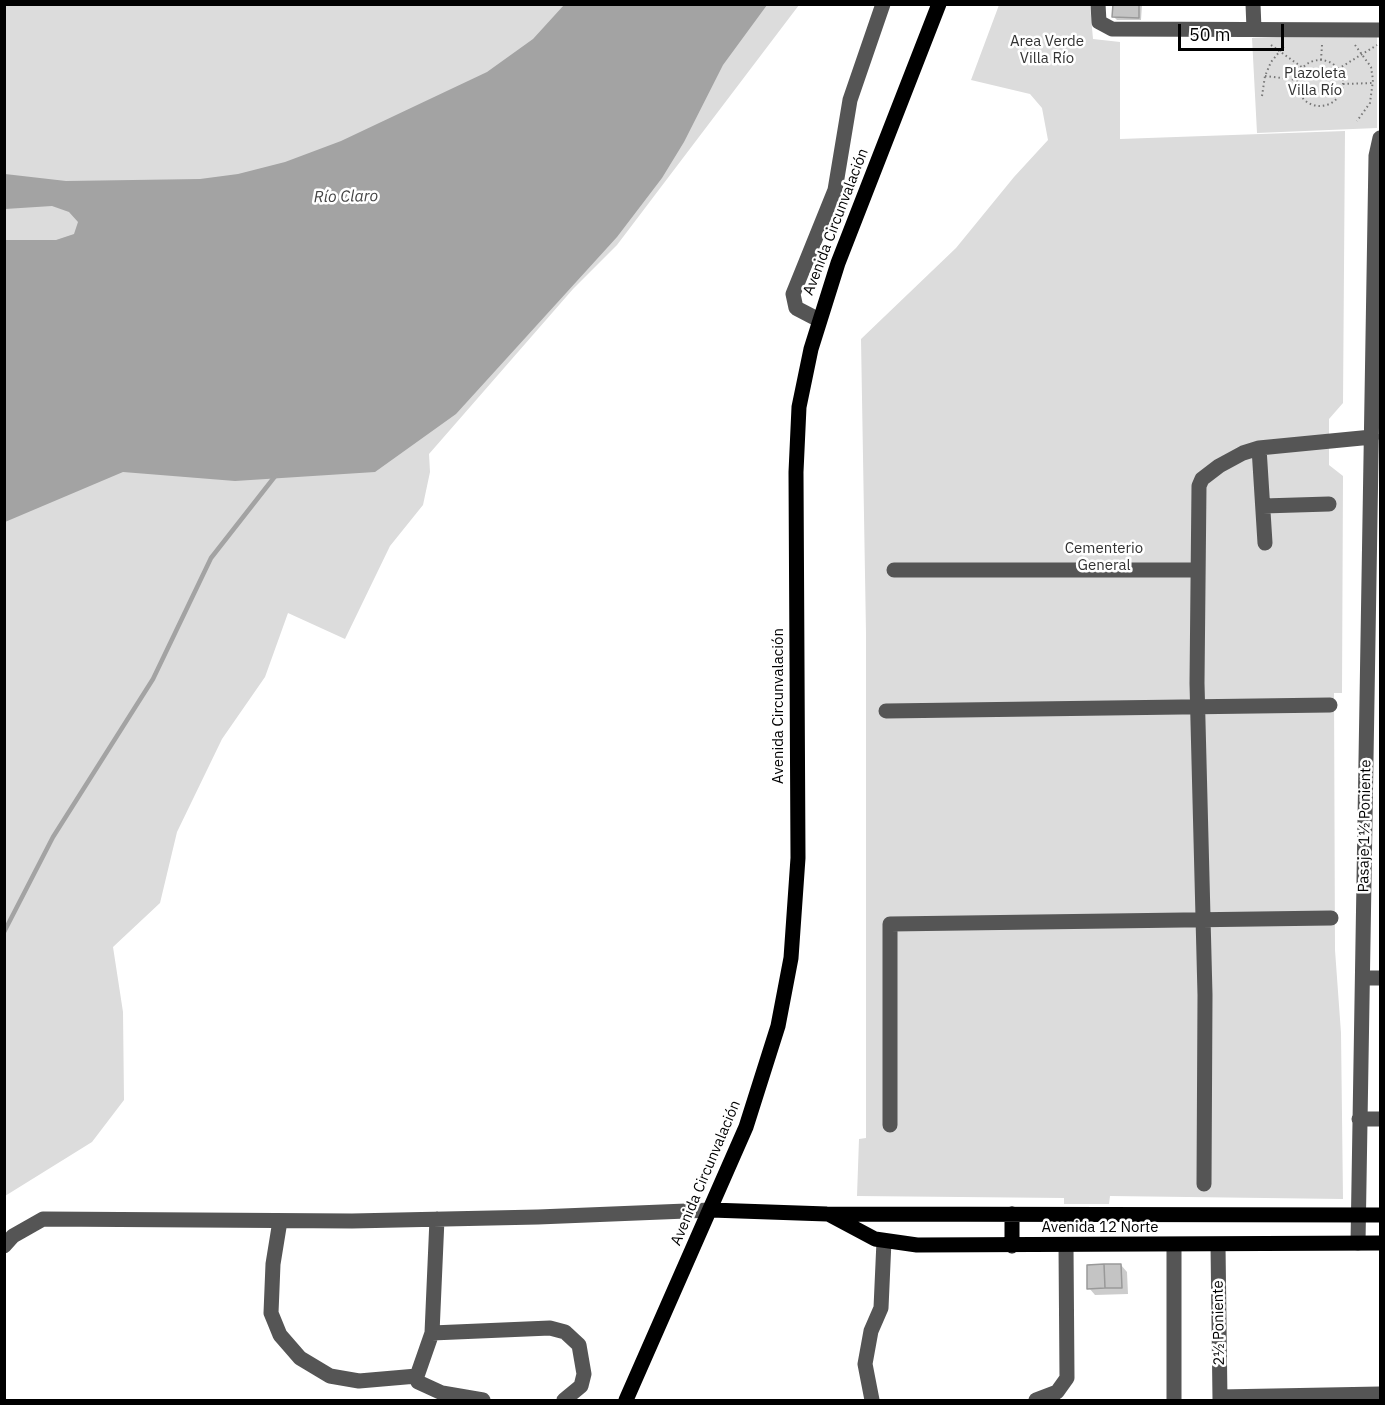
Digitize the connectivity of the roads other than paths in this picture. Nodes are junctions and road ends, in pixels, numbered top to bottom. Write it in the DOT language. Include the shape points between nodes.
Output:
graph roads {
  1 [pos="883,4"];
  2 [pos="939,4"];
  3 [pos="1098,4"];
  4 [pos="1254,4"];
  5 [pos="1254,29"];
  6 [pos="1380,30"];
  7 [pos="1380,138"];
  8 [pos="819,320"];
  9 [pos="1372,437"];
  10 [pos="1259,448"];
  11 [pos="1329,504"];
  12 [pos="1263,506"];
  13 [pos="1266,543"];
  14 [pos="894,570"];
  15 [pos="1197,570"];
  16 [pos="1374,695"];
  17 [pos="1330,705"];
  18 [pos="1198,706"];
  19 [pos="886,711"];
  20 [pos="1373,838"];
  21 [pos="1331,918"];
  22 [pos="1203,919"];
  23 [pos="1363,978"];
  24 [pos="1380,978"];
  25 [pos="1359,1119"];
  26 [pos="1380,1119"];
  27 [pos="890,1125"];
  28 [pos="1204,1184"];
  29 [pos="711,1210"];
  30 [pos="827,1214"];
  31 [pos="1012,1214"];
  32 [pos="1358,1215"];
  33 [pos="1380,1215"];
  34 [pos="437,1219"];
  35 [pos="280,1221"];
  36 [pos="884,1241"];
  37 [pos="1358,1243"];
  38 [pos="1380,1243"];
  39 [pos="1174,1245"];
  40 [pos="1218,1245"];
  41 [pos="4,1246"];
  42 [pos="1012,1246"];
  43 [pos="1066,1246"];
  44 [pos="432,1333"];
  45 [pos="417,1376"];
  46 [pos="1380,1394"];
  47 [pos="1338,1398"];
  48 [pos="1220,1399"];
  49 [pos="483,1401"];
  50 [pos="564,1401"];
  51 [pos="626,1401"];
  52 [pos="872,1401"];
  53 [pos="1036,1401"];
  54 [pos="1174,1401"];
  1 -- 8 [label="street" via="850,100 835,190 793,294 796,308"];
  2 -- 8 [label="main road, Avenida Circunvalación"];
  3 -- 5 [label="street" via="1101,25 1112,29"];
  4 -- 5 [label="street"];
  5 -- 6 [label="street"];
  7 -- 9 [label="street, Pasaje 1½ Poniente" via="1376,156"];
  8 -- 29 [label="main road, Avenida Circunvalación" via="804,378 797,433 798,858 791,958 778,1026 758,1094"];
  9 -- 10 [label="street"];
  9 -- 16 [label="street, Pasaje 1½ Poniente"];
  10 -- 12 [label="street"];
  10 -- 15 [label="street" via="1219,466 1198,486"];
  11 -- 12 [label="street"];
  12 -- 13 [label="street"];
  14 -- 15 [label="street"];
  15 -- 18 [label="street"];
  16 -- 20 [label="street, Pasaje 1½ Poniente"];
  17 -- 18 [label="street"];
  18 -- 19 [label="street"];
  18 -- 22 [label="street"];
  20 -- 23 [label="street, Pasaje 1½ Poniente"];
  21 -- 22 [label="street"];
  22 -- 27 [label="street" via="890,924"];
  22 -- 28 [label="street"];
  23 -- 24 [label="street"];
  23 -- 25 [label="street, Pasaje 1½ Poniente"];
  25 -- 26 [label="street"];
  25 -- 32 [label="street, Pasaje 1½ Poniente"];
  29 -- 30 [label="main road, Avenida 12 Norte"];
  29 -- 34 [label="street"];
  29 -- 51 [label="main road, Avenida Circunvalación"];
  30 -- 31 [label="main road, Avenida 12 Norte"];
  30 -- 36 [label="main road, Avenida 12 Norte" via="862,1234"];
  31 -- 32 [label="main road, Avenida 12 Norte"];
  31 -- 42 [label="main road"];
  32 -- 33 [label="main road, Avenida 12 Norte"];
  32 -- 37 [label="street, Pasaje 1½ Poniente"];
  34 -- 35 [label="street"];
  34 -- 44 [label="street"];
  35 -- 41 [label="street" via="43,1219 13,1236"];
  35 -- 45 [label="street" via="271,1313 280,1335 300,1358 330,1376 359,1381"];
  36 -- 42 [label="main road, Avenida 12 Norte"];
  36 -- 52 [label="street" via="881,1308 864,1364"];
  37 -- 38 [label="main road, Avenida 12 Norte"];
  37 -- 40 [label="main road, Avenida 12 Norte"];
  39 -- 40 [label="main road, Avenida 12 Norte"];
  39 -- 43 [label="main road, Avenida 12 Norte"];
  39 -- 54 [label="street"];
  40 -- 48 [label="street, 2½ Poniente"];
  42 -- 43 [label="main road, Avenida 12 Norte"];
  43 -- 53 [label="street" via="1067,1378 1057,1392"];
  44 -- 45 [label="street"];
  44 -- 50 [label="street" via="550,1328 565,1332 579,1346 584,1374 581,1386"];
  45 -- 49 [label="street" via="418,1382 442,1394"];
  46 -- 47 [label="street"];
  47 -- 48 [label="street"];
}
